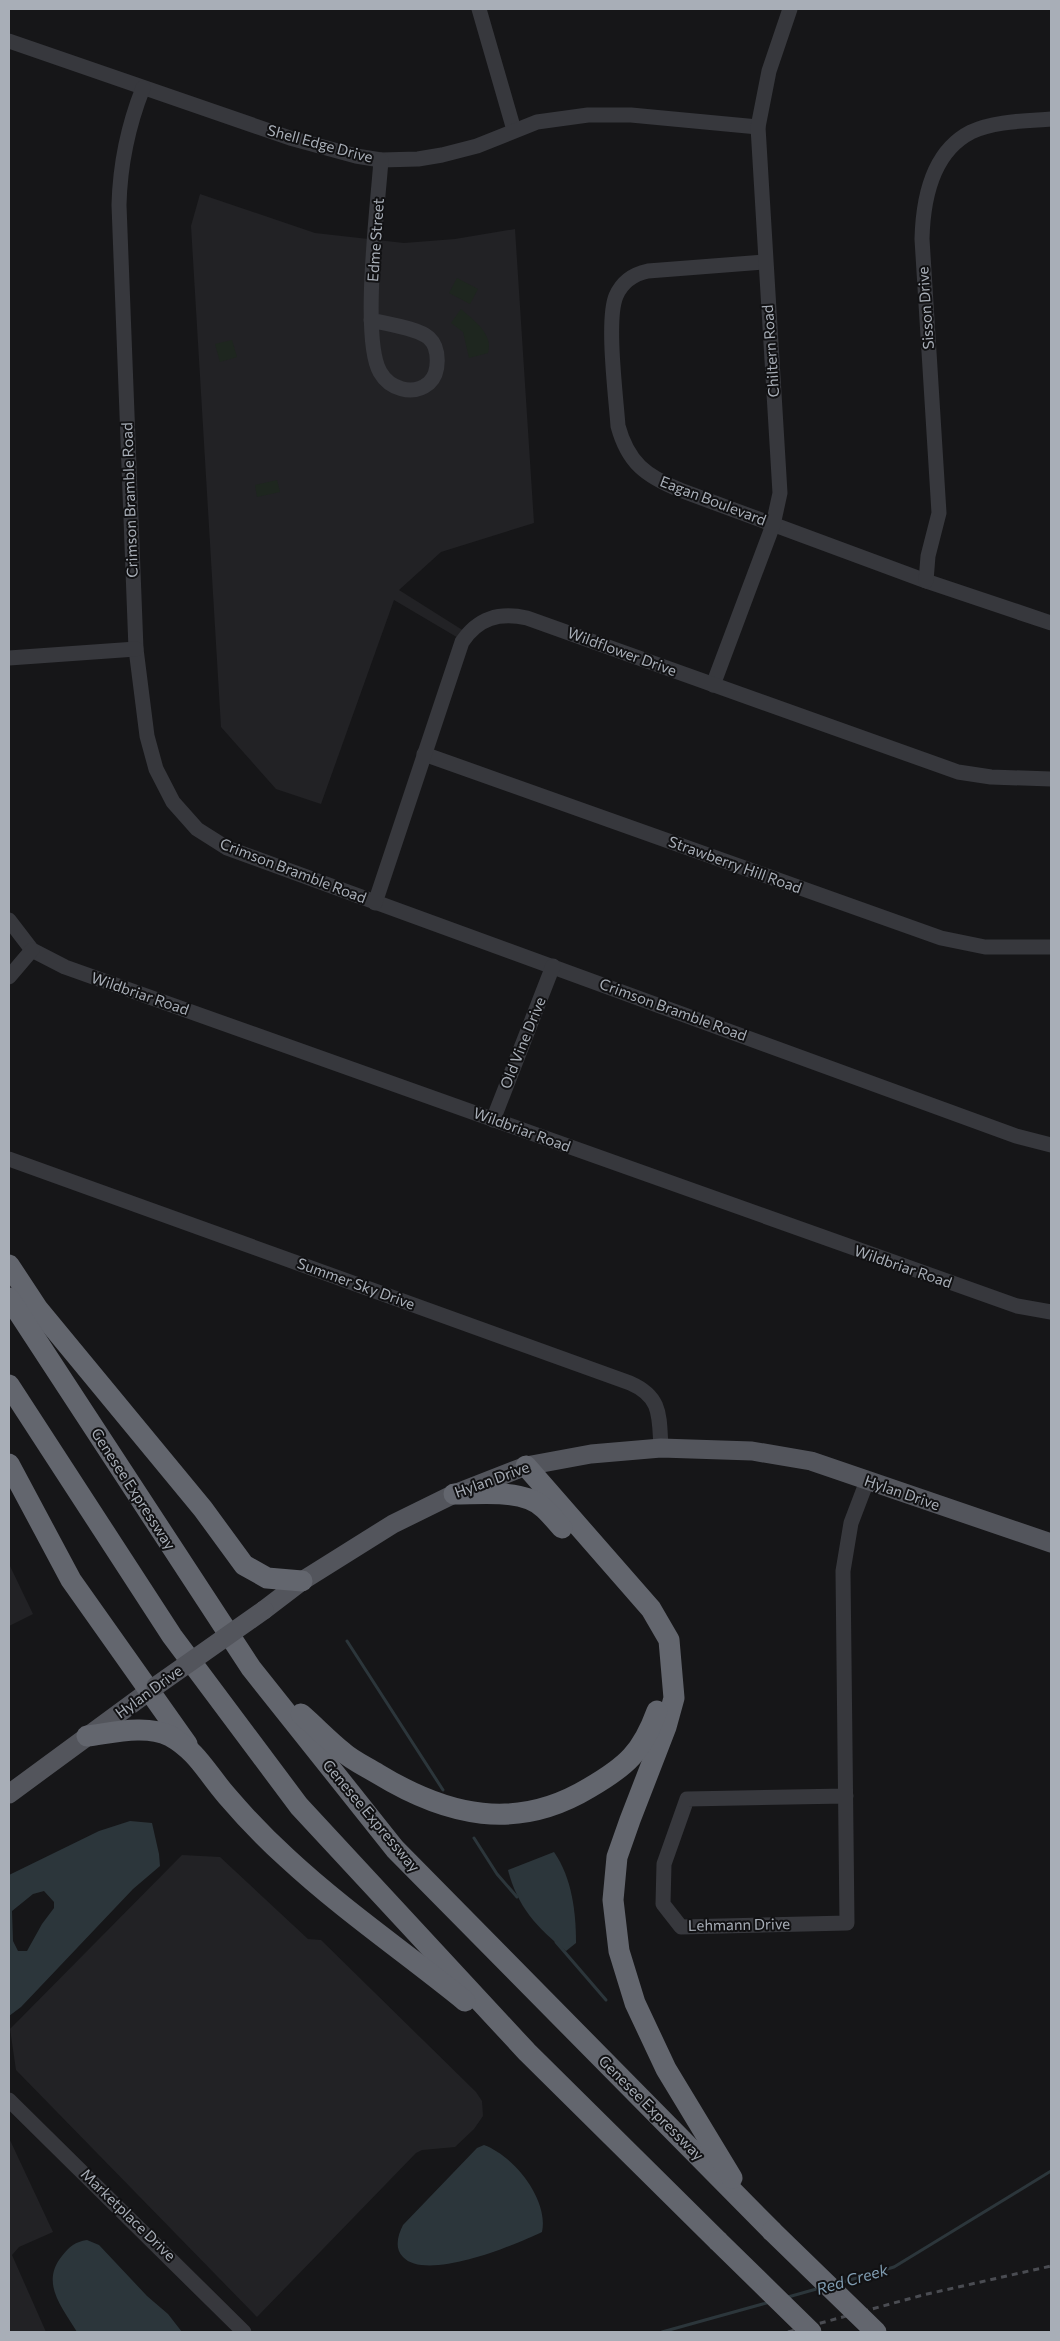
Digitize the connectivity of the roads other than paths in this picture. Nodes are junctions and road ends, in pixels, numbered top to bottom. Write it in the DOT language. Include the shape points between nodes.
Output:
graph roads {
  1 [pos="479,9"];
  2 [pos="790,9"];
  3 [pos="9,41"];
  4 [pos="143,88"];
  5 [pos="1051,119"];
  6 [pos="758,127"];
  7 [pos="514,130"];
  8 [pos="381,160"];
  9 [pos="765,262"];
  10 [pos="371,320"];
  11 [pos="773,525"];
  12 [pos="926,581"];
  13 [pos="1051,623"];
  14 [pos="136,649"];
  15 [pos="9,658"];
  16 [pos="714,685"];
  17 [pos="424,754"];
  18 [pos="1051,779"];
  19 [pos="375,903"];
  20 [pos="9,920"];
  21 [pos="1051,947"];
  22 [pos="32,950"];
  23 [pos="553,966"];
  24 [pos="9,977"];
  25 [pos="493,1120"];
  26 [pos="1051,1145"];
  27 [pos="9,1159"];
  28 [pos="9,1265"];
  29 [pos="9,1298"];
  30 [pos="1051,1312"];
  31 [pos="9,1385"];
  32 [pos="661,1448"];
  33 [pos="9,1464"];
  34 [pos="526,1466"];
  35 [pos="867,1481"];
  36 [pos="454,1494"];
  37 [pos="1051,1543"];
  38 [pos="302,1581"];
  39 [pos="251,1668"];
  40 [pos="153,1689"];
  41 [pos="87,1736"];
  42 [pos="190,1748"];
  43 [pos="9,1794"];
  44 [pos="846,1796"];
  45 [pos="526,2052"];
  46 [pos="9,2100"];
  47 [pos="750,2208"];
  48 [pos="244,2332"];
  49 [pos="811,2332"];
  50 [pos="876,2332"];
  1 -- 7 [label="street"];
  2 -- 6 [label="street, Chiltern Road" via="769,71"];
  3 -- 4 [label="street, Shell Edge Drive"];
  4 -- 8 [label="street, Shell Edge Drive" via="290,138"];
  4 -- 14 [label="street, Crimson Bramble Road" via="127,134 119,183"];
  5 -- 12 [label="street, Sisson Drive" via="990,126 971,132 954,144 942,159 926,196 922,239 938,512"];
  6 -- 7 [label="street, Shell Edge Drive" via="608,114 558,118"];
  6 -- 9 [label="street, Chiltern Road"];
  7 -- 8 [label="street, Shell Edge Drive" via="477,146 442,155"];
  8 -- 10 [label="street, Edme Street"];
  9 -- 11 [label="street, Chiltern Road" via="780,477"];
  9 -- 11 [label="street, Eagan Boulevard" via="640,273 621,288 612,315 618,426 630,458 658,481"];
  10 -- 10 [label="street, Edme Street" via="370,337 375,365 384,380 398,389 414,389 429,383 437,370 437,357 430,338"];
  11 -- 12 [label="street, Eagan Boulevard"];
  11 -- 16 [label="street, Chiltern Road"];
  12 -- 13 [label="street, Eagan Boulevard"];
  14 -- 15 [label="street"];
  14 -- 19 [label="street, Crimson Bramble Road" via="150,752 163,786 183,816 210,839 227,848"];
  16 -- 17 [label="street, Wildflower Drive" via="527,618 515,615 492,617 476,625 462,642"];
  16 -- 18 [label="street, Wildflower Drive" via="958,772 991,777"];
  17 -- 19 [label="street, Wildflower Drive"];
  17 -- 21 [label="street, Strawberry Hill Road" via="941,938 985,948"];
  19 -- 23 [label="street, Crimson Bramble Road"];
  20 -- 22 [label="street, Wildbriar Road"];
  22 -- 24 [label="street"];
  22 -- 25 [label="street, Wildbriar Road" via="65,967"];
  23 -- 25 [label="street, Old Vine Drive"];
  23 -- 26 [label="street, Crimson Bramble Road" via="1016,1136"];
  25 -- 30 [label="street, Wildbriar Road" via="1007,1303"];
  27 -- 32 [label="street, Summer Sky Drive" via="636,1386 651,1396 656,1404"];
  28 -- 38 [label="highway" via="38,1309 203,1509 244,1565 267,1578"];
  29 -- 39 [label="highway, Genesee Expressway"];
  31 -- 45 [label="highway" via="172,1636 299,1806"];
  32 -- 34 [label="main road, Hylan Drive" via="592,1454"];
  32 -- 35 [label="main road, Hylan Drive" via="752,1451 811,1461"];
  33 -- 40 [label="highway" via="71,1580"];
  34 -- 36 [label="main road, Hylan Drive"];
  34 -- 47 [label="highway" via="651,1609 669,1640 674,1698 617,1857 613,1900 619,1951 635,2003 666,2069"];
  35 -- 37 [label="main road, Hylan Drive"];
  35 -- 44 [label="street, Lehmann Drive" via="851,1523 843,1571"];
  36 -- 38 [label="main road, Hylan Drive" via="393,1524"];
  36 -- 39 [label="highway" via="530,1499 544,1508 640,1613 655,1642 661,1670 659,1705 647,1737 632,1759 575,1797 544,1808 479,1814 448,1808 408,1792 344,1753"];
  38 -- 40 [label="main road, Hylan Drive, bridge"];
  39 -- 47 [label="highway, Genesee Expressway" via="395,1849"];
  40 -- 41 [label="main road, Hylan Drive"];
  40 -- 42 [label="highway"];
  41 -- 42 [label="highway" via="135,1730 167,1735"];
  41 -- 43 [label="main road, Hylan Drive"];
  42 -- 45 [label="highway" via="227,1796 286,1858"];
  44 -- 44 [label="street, Lehmann Drive" via="687,1799 664,1864 664,1904 681,1927 847,1922"];
  45 -- 49 [label="highway, bridge"];
  46 -- 48 [label="street, Marketplace Drive"];
  47 -- 50 [label="highway, Genesee Expressway, bridge"];
}
